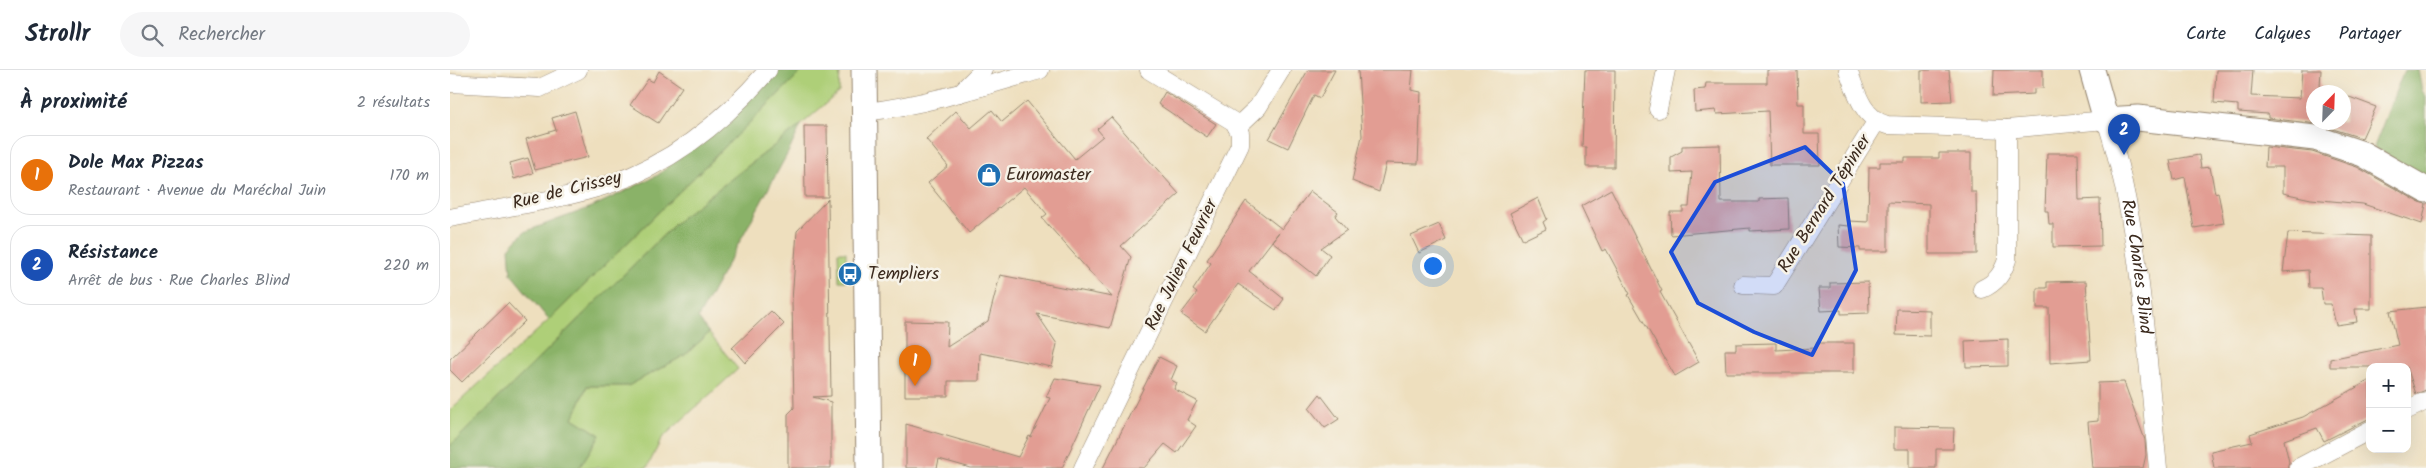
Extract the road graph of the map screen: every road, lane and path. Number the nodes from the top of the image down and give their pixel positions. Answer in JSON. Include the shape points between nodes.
{"nodes":[{"id":1,"x":578,"y":70,"type":"edge"},
{"id":2,"x":768,"y":70,"type":"edge"},
{"id":3,"x":983,"y":70,"type":"edge"},
{"id":4,"x":1040,"y":70,"type":"edge"},
{"id":5,"x":1149,"y":70,"type":"edge"},
{"id":6,"x":1281,"y":70,"type":"edge"},
{"id":7,"x":1666,"y":70,"type":"edge"},
{"id":8,"x":1848,"y":70,"type":"edge"},
{"id":9,"x":2092,"y":70,"type":"edge"},
{"id":10,"x":864,"y":78,"type":"edge"},
{"id":11,"x":450,"y":83,"type":"edge"},
{"id":12,"x":958,"y":95,"type":"junction"},
{"id":13,"x":1658,"y":109,"type":"dead end"},
{"id":14,"x":865,"y":112,"type":"junction"},
{"id":15,"x":2106,"y":120,"type":"junction"},
{"id":16,"x":1876,"y":122,"type":"junction"},
{"id":17,"x":1237,"y":127,"type":"junction"},
{"id":18,"x":2007,"y":129,"type":"junction"},
{"id":19,"x":2426,"y":190,"type":"edge"},
{"id":20,"x":450,"y":218,"type":"edge"},
{"id":21,"x":1743,"y":285,"type":"dead end"},
{"id":22,"x":1982,"y":289,"type":"dead end"},
{"id":23,"x":2426,"y":401,"type":"edge"},
{"id":24,"x":2411,"y":408,"type":"edge"},
{"id":25,"x":2366,"y":432,"type":"edge"},
{"id":26,"x":869,"y":468,"type":"edge"},
{"id":27,"x":1083,"y":468,"type":"edge"},
{"id":28,"x":2158,"y":468,"type":"edge"},
{"id":29,"x":2298,"y":468,"type":"edge"}],
"edges":[{"from":1,"to":11,"type":"street","via":[[540,88]]},
{"from":2,"to":20,"type":"street","name":"Rue de Crissey","via":[[712,127],[686,147],[635,174],[582,191]]},
{"from":3,"to":12,"type":"street"},
{"from":4,"to":12,"type":"street"},
{"from":5,"to":17,"type":"street","via":[[1234,122]]},
{"from":6,"to":17,"type":"street","via":[[1258,107]]},
{"from":7,"to":13,"type":"street"},
{"from":8,"to":16,"type":"street","name":"Rue Bernard Tépinier","via":[[1867,114]]},
{"from":9,"to":15,"type":"street","name":"Rue Charles Blind"},
{"from":10,"to":14,"type":"street"},
{"from":12,"to":14,"type":"street"},
{"from":14,"to":26,"type":"street"},
{"from":15,"to":18,"type":"street","name":"Rue Bernard Tépinier"},
{"from":15,"to":19,"type":"street","via":[[2138,118],[2314,138],[2363,154]]},
{"from":15,"to":28,"type":"street","name":"Rue Charles Blind","via":[[2123,179],[2134,243]]},
{"from":16,"to":18,"type":"street","name":"Rue Bernard Tépinier"},
{"from":16,"to":21,"type":"street","name":"Rue Bernard Tépinier","via":[[1774,286]]},
{"from":17,"to":27,"type":"street","name":"Rue Julien Feuvrier","via":[[1240,138],[1238,152]]},
{"from":18,"to":22,"type":"street","via":[[2007,260],[2002,274],[1992,285]]},
{"from":23,"to":24,"type":"street"},
{"from":25,"to":29,"type":"street"}]}
